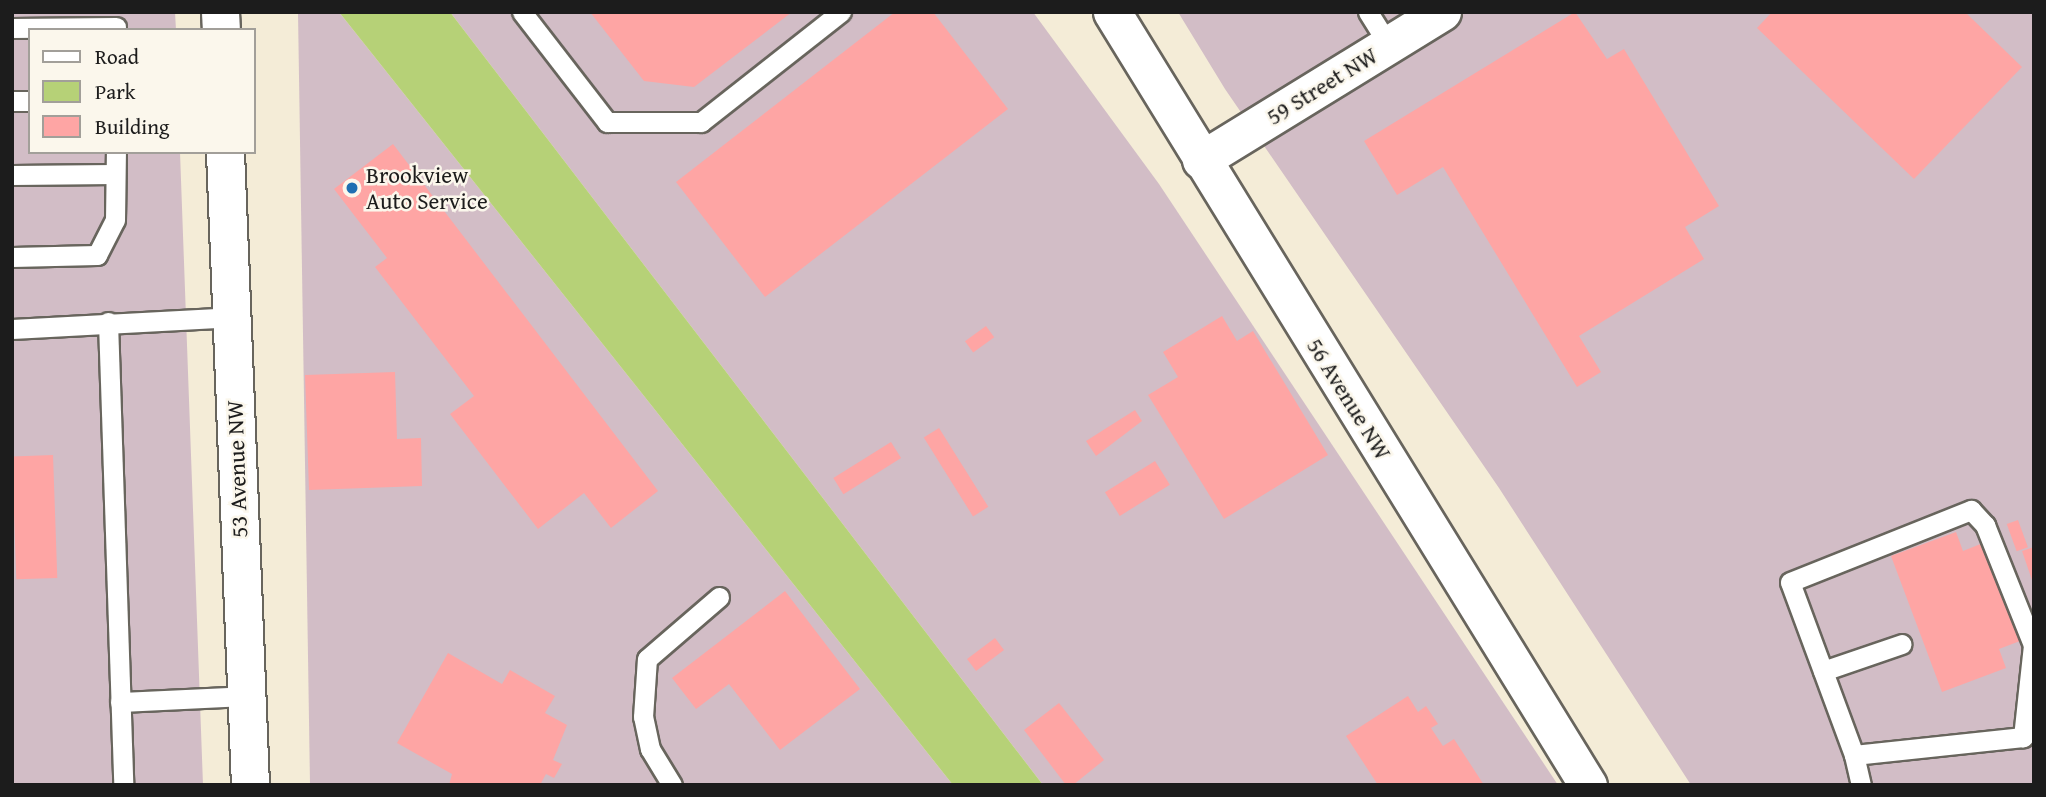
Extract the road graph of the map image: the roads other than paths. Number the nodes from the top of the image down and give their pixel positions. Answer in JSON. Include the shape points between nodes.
{"nodes":[{"id":1,"x":522,"y":12,"type":"edge"},
{"id":2,"x":841,"y":12,"type":"edge"},
{"id":3,"x":1112,"y":12,"type":"edge"},
{"id":4,"x":1368,"y":12,"type":"edge"},
{"id":5,"x":1442,"y":12,"type":"edge"},
{"id":6,"x":116,"y":23,"type":"edge"},
{"id":7,"x":12,"y":28,"type":"edge"},
{"id":8,"x":1389,"y":45,"type":"junction"},
{"id":9,"x":116,"y":154,"type":"edge"},
{"id":10,"x":225,"y":154,"type":"edge"},
{"id":11,"x":1201,"y":160,"type":"junction"},
{"id":12,"x":116,"y":174,"type":"junction"},
{"id":13,"x":12,"y":175,"type":"edge"},
{"id":14,"x":12,"y":257,"type":"edge"},
{"id":15,"x":231,"y":317,"type":"junction"},
{"id":16,"x":108,"y":322,"type":"junction"},
{"id":17,"x":12,"y":329,"type":"edge"},
{"id":18,"x":719,"y":597,"type":"dead end"},
{"id":19,"x":1902,"y":644,"type":"dead end"},
{"id":20,"x":1823,"y":671,"type":"junction"},
{"id":21,"x":246,"y":696,"type":"junction"},
{"id":22,"x":120,"y":702,"type":"junction"},
{"id":23,"x":1854,"y":755,"type":"junction"},
{"id":24,"x":123,"y":785,"type":"edge"},
{"id":25,"x":250,"y":785,"type":"edge"},
{"id":26,"x":672,"y":785,"type":"edge"},
{"id":27,"x":1588,"y":785,"type":"edge"},
{"id":28,"x":1861,"y":785,"type":"edge"}],
"edges":[{"from":1,"to":2,"type":"lane","via":[[607,122],[701,122]]},
{"from":3,"to":11,"type":"street","name":"56 Avenue NW"},
{"from":4,"to":8,"type":"lane"},
{"from":5,"to":8,"type":"street","name":"59 Street NW"},
{"from":6,"to":7,"type":"lane"},
{"from":8,"to":11,"type":"street","name":"59 Street NW"},
{"from":9,"to":12,"type":"lane"},
{"from":10,"to":15,"type":"street","name":"53 Avenue NW"},
{"from":11,"to":27,"type":"street","name":"56 Avenue NW"},
{"from":12,"to":13,"type":"lane"},
{"from":12,"to":14,"type":"lane","via":[[116,220],[97,255]]},
{"from":15,"to":16,"type":"lane"},
{"from":15,"to":21,"type":"street","name":"53 Avenue NW"},
{"from":16,"to":17,"type":"lane"},
{"from":16,"to":22,"type":"lane"},
{"from":18,"to":26,"type":"lane","via":[[647,659],[643,717],[650,749]]},
{"from":19,"to":20,"type":"lane"},
{"from":20,"to":23,"type":"lane"},
{"from":20,"to":23,"type":"lane","via":[[1790,582],[1971,510],[1985,525],[2034,645],[2023,737]]},
{"from":21,"to":22,"type":"lane"},
{"from":21,"to":25,"type":"street","name":"53 Avenue NW"},
{"from":22,"to":24,"type":"lane"},
{"from":23,"to":28,"type":"lane"}]}
